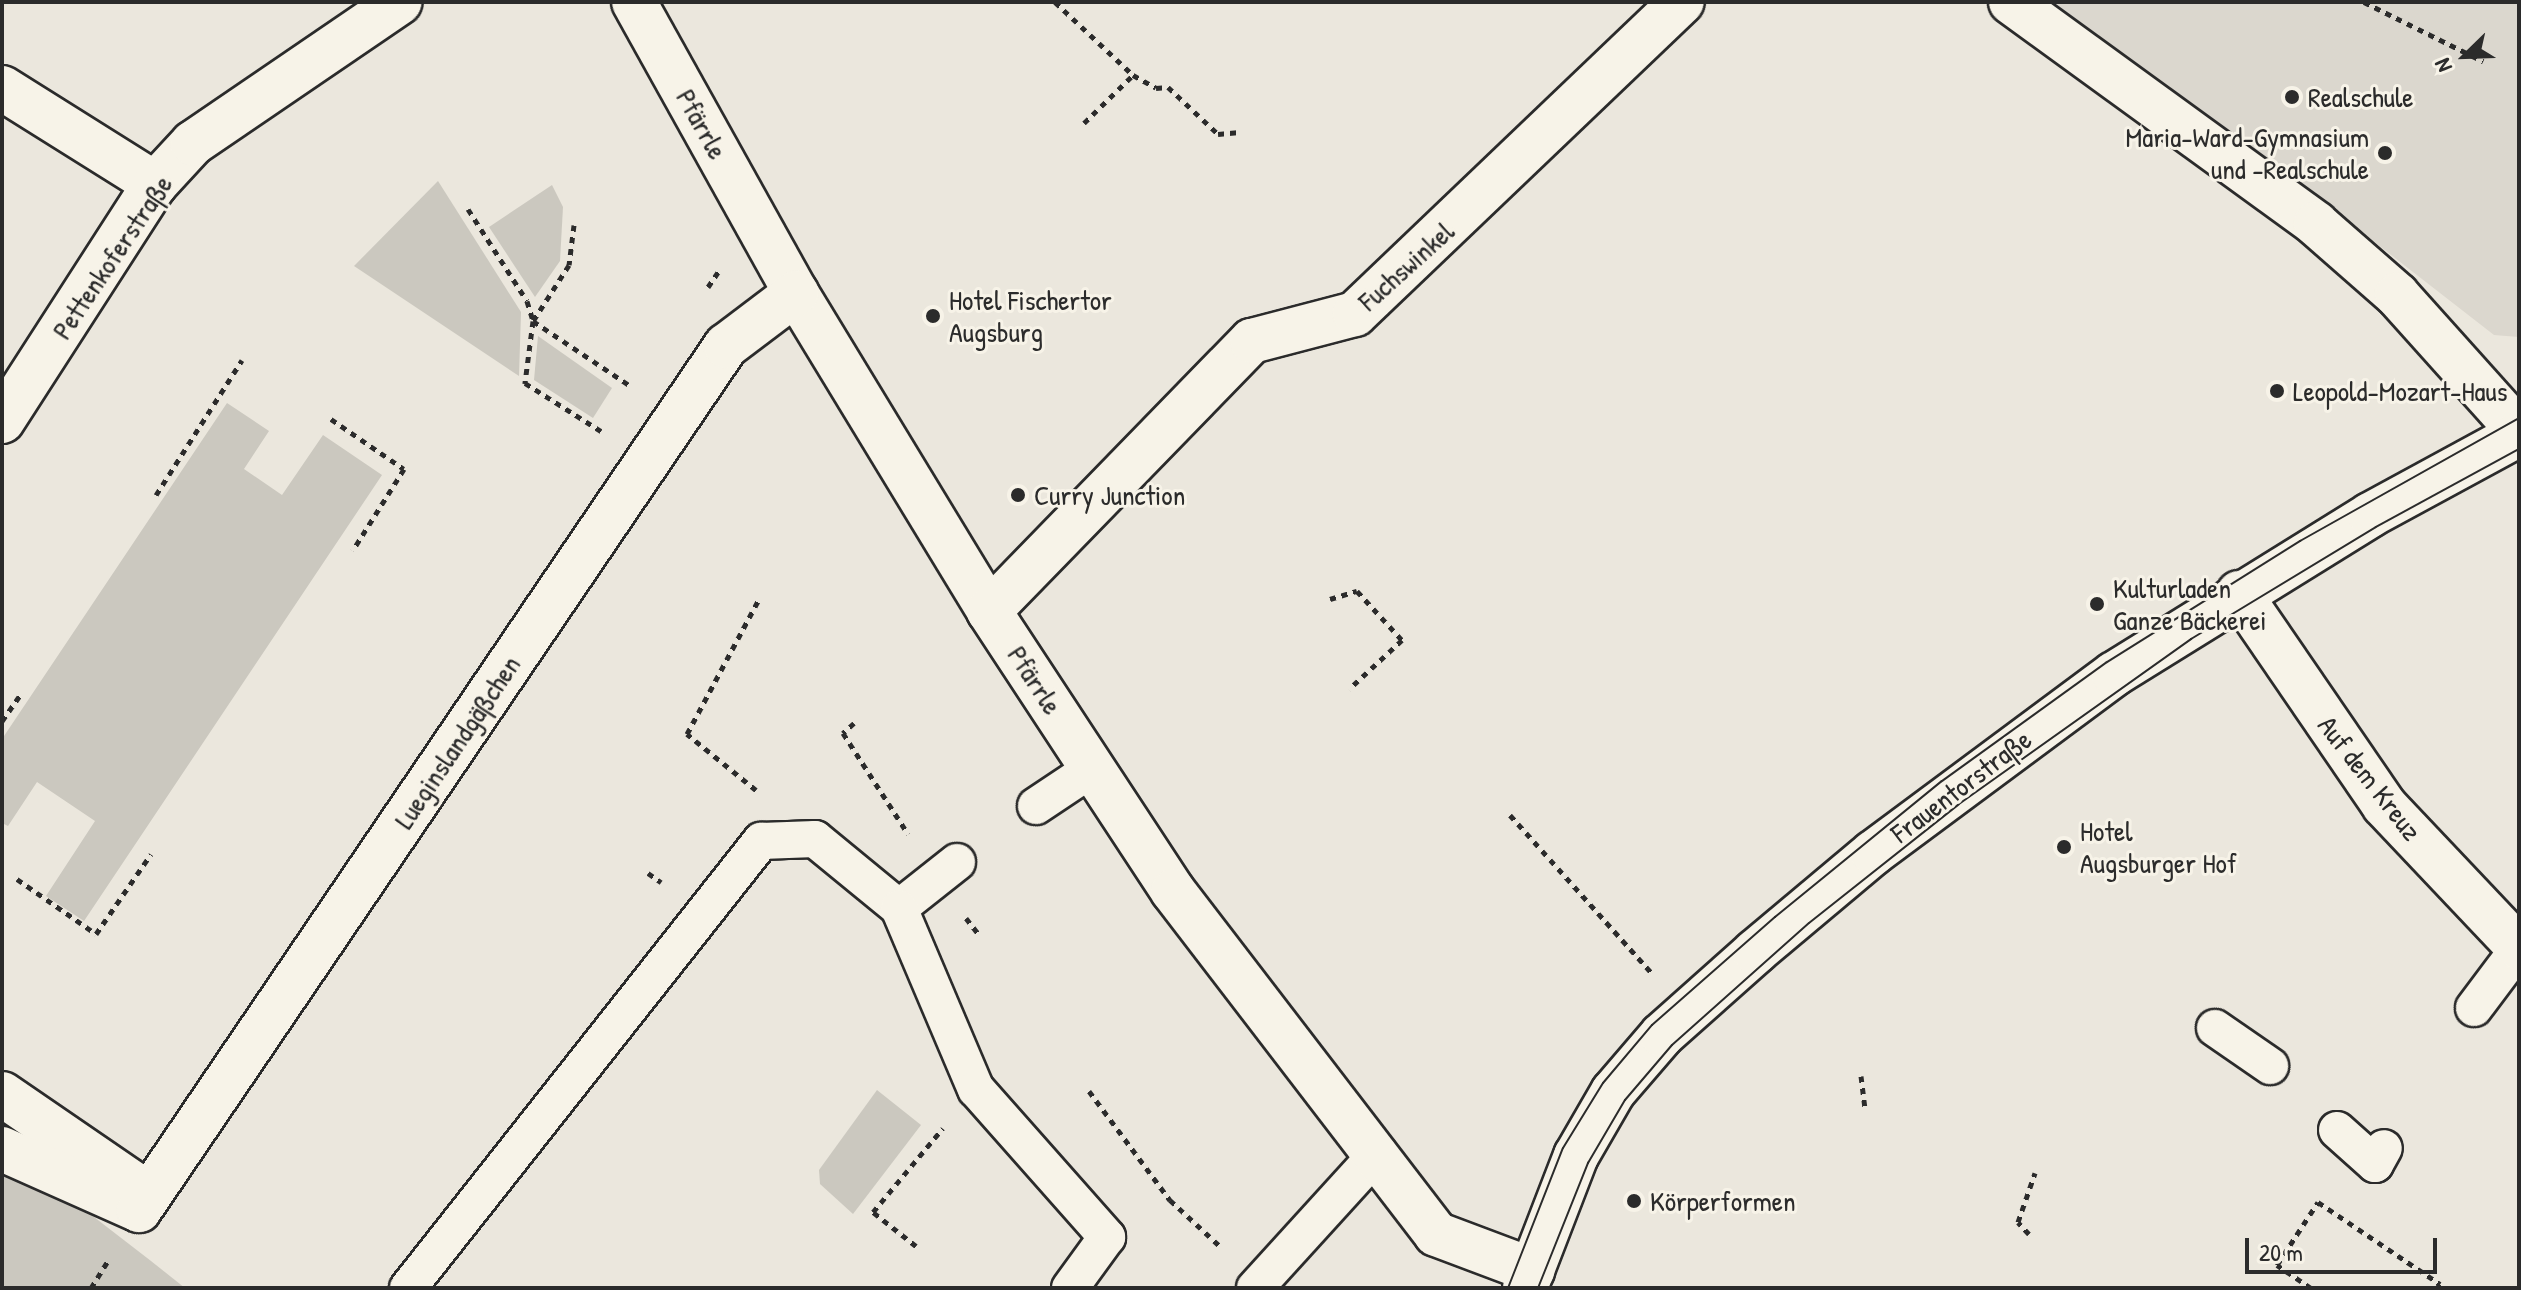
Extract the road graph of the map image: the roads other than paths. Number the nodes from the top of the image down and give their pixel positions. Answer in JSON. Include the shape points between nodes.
{"nodes":[{"id":1,"x":400,"y":2,"type":"edge"},
{"id":2,"x":2011,"y":2,"type":"edge"},
{"id":3,"x":647,"y":7,"type":"edge"},
{"id":4,"x":1674,"y":8,"type":"edge"},
{"id":5,"x":2,"y":88,"type":"edge"},
{"id":6,"x":155,"y":184,"type":"junction"},
{"id":7,"x":796,"y":293,"type":"junction"},
{"id":8,"x":2,"y":421,"type":"edge"},
{"id":9,"x":2519,"y":433,"type":"edge"},
{"id":10,"x":2239,"y":593,"type":"junction"},
{"id":11,"x":989,"y":611,"type":"junction"},
{"id":12,"x":1093,"y":768,"type":"junction"},
{"id":13,"x":1036,"y":806,"type":"dead end"},
{"id":14,"x":947,"y":870,"type":"road end"},
{"id":15,"x":899,"y":908,"type":"junction"},
{"id":16,"x":2519,"y":948,"type":"edge"},
{"id":17,"x":2474,"y":1008,"type":"dead end"},
{"id":18,"x":2215,"y":1028,"type":"dead end"},
{"id":19,"x":2270,"y":1066,"type":"dead end"},
{"id":20,"x":2,"y":1094,"type":"edge"},
{"id":21,"x":2337,"y":1130,"type":"dead end"},
{"id":22,"x":2384,"y":1148,"type":"dead end"},
{"id":23,"x":2,"y":1149,"type":"edge"},
{"id":24,"x":1378,"y":1153,"type":"junction"},
{"id":25,"x":145,"y":1202,"type":"junction"},
{"id":26,"x":1529,"y":1279,"type":"edge"},
{"id":27,"x":1258,"y":1286,"type":"edge"},
{"id":28,"x":408,"y":1288,"type":"edge"},
{"id":29,"x":1070,"y":1288,"type":"edge"}],
"edges":[{"from":1,"to":6,"type":"street","name":"Pettenkoferstraße","via":[[193,143]]},
{"from":2,"to":9,"type":"street","via":[[2316,224],[2397,295]]},
{"from":3,"to":7,"type":"street","name":"Pfärrle"},
{"from":4,"to":11,"type":"street","name":"Fuchswinkel","via":[[1355,314],[1252,341]]},
{"from":5,"to":6,"type":"street"},
{"from":6,"to":8,"type":"street","name":"Pettenkoferstraße"},
{"from":7,"to":11,"type":"street","name":"Pfärrle"},
{"from":7,"to":25,"type":"street","name":"Lueginslandgäßchen","via":[[726,346]]},
{"from":9,"to":10,"type":"street","name":"Frauentorstraße"},
{"from":10,"to":16,"type":"street","name":"Auf dem Kreuz","via":[[2384,805]]},
{"from":10,"to":26,"type":"street","name":"Frauentorstraße","via":[[2114,674],[1950,793],[1687,1011],[1640,1059],[1590,1128]]},
{"from":11,"to":12,"type":"street","name":"Pfärrle"},
{"from":12,"to":13,"type":"lane"},
{"from":12,"to":24,"type":"street","name":"Pfärrle","via":[[1173,891]]},
{"from":14,"to":15,"type":"lane"},
{"from":15,"to":28,"type":"lane","via":[[815,839],[761,841]]},
{"from":15,"to":29,"type":"lane","via":[[976,1089],[1107,1237]]},
{"from":16,"to":17,"type":"lane"},
{"from":18,"to":19,"type":"lane"},
{"from":20,"to":25,"type":"street"},
{"from":21,"to":22,"type":"lane","via":[[2375,1164]]},
{"from":23,"to":25,"type":"street"},
{"from":24,"to":26,"type":"street","name":"Pfärrle","via":[[1436,1234]]},
{"from":24,"to":27,"type":"lane"}]}
